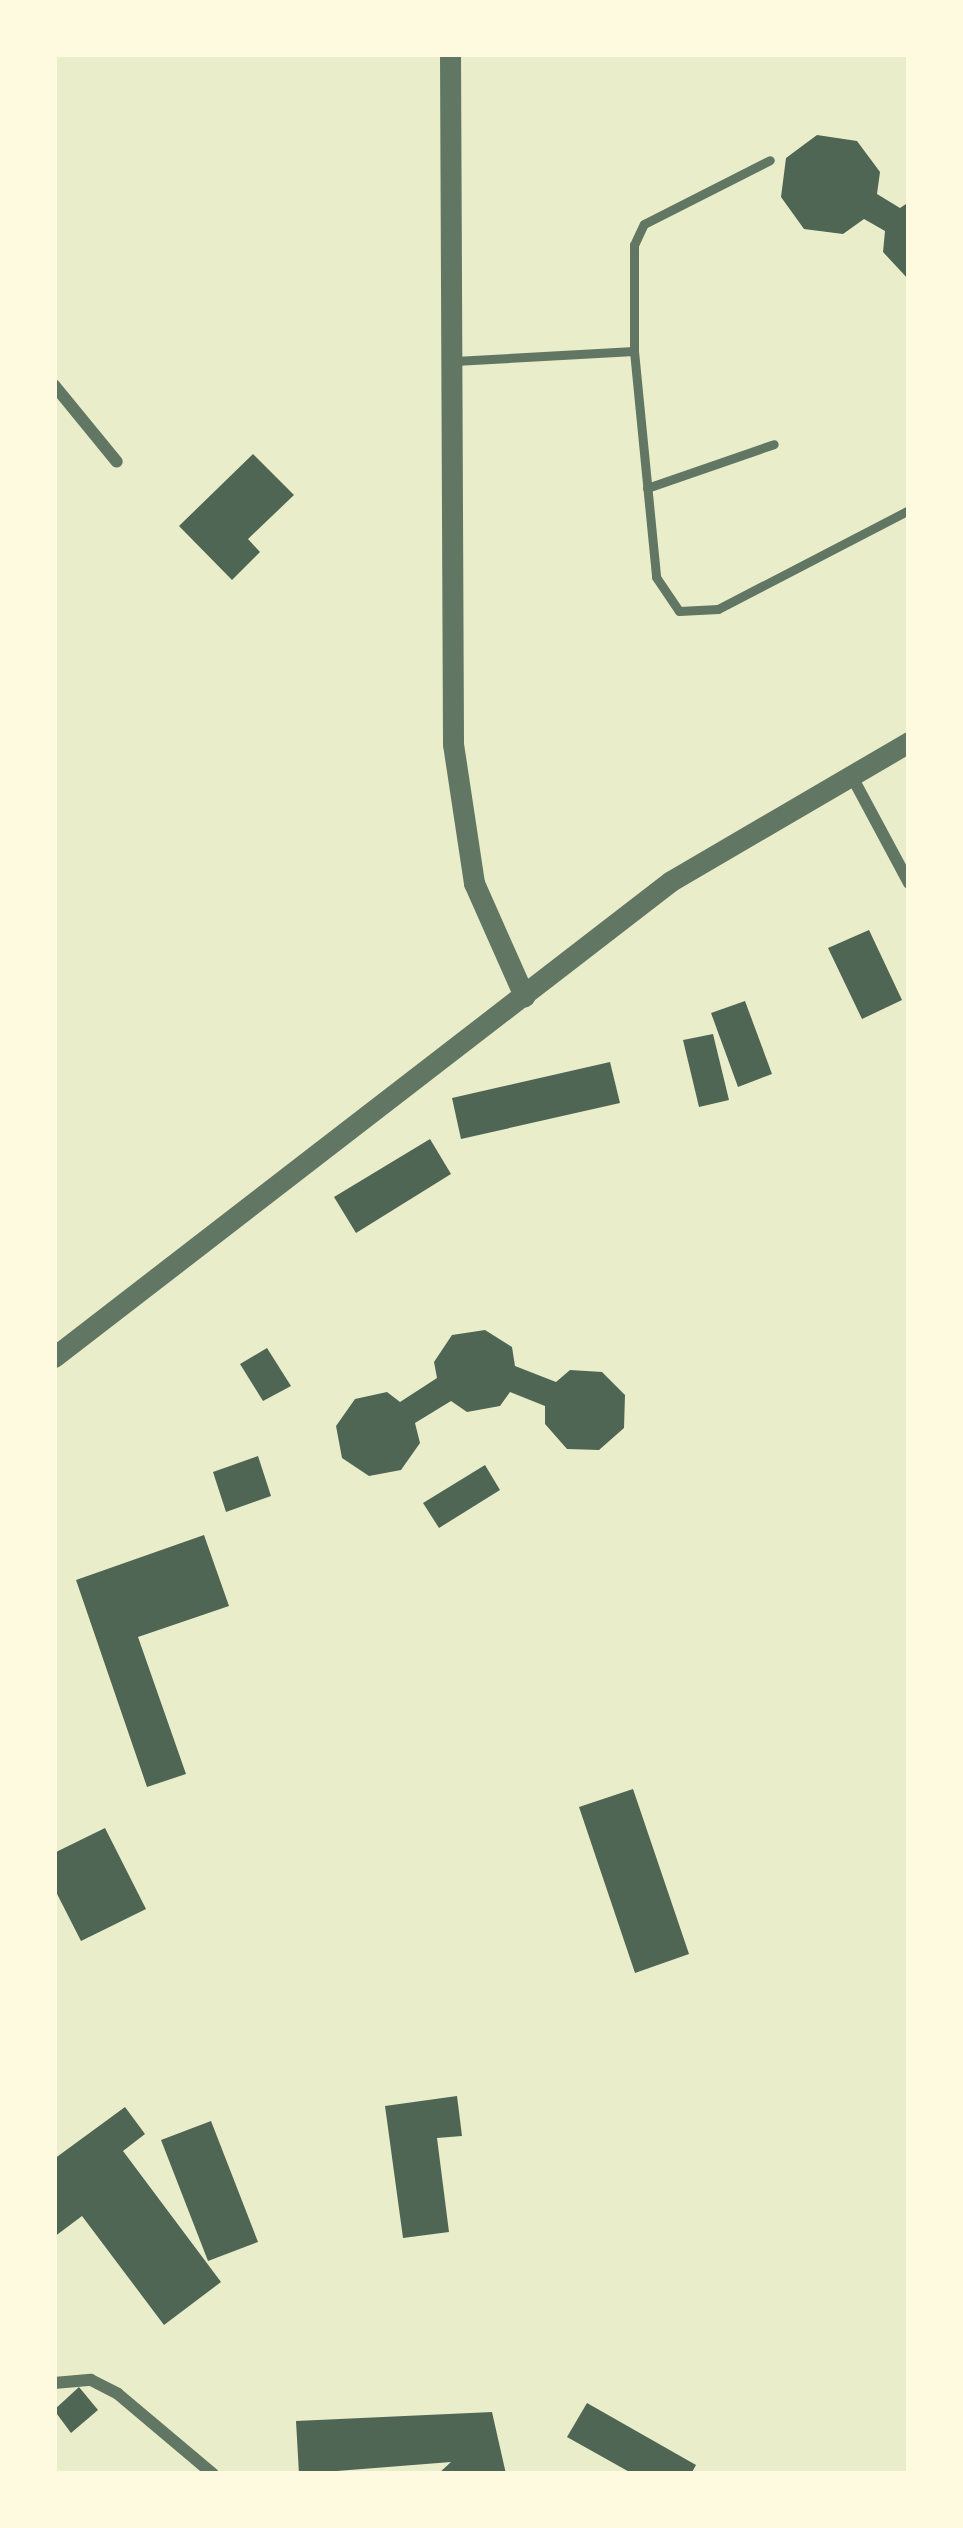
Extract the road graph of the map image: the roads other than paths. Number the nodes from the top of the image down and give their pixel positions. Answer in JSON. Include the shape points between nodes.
{"nodes":[{"id":1,"x":450,"y":54,"type":"edge"},
{"id":2,"x":770,"y":160,"type":"dead end"},
{"id":3,"x":634,"y":351,"type":"junction"},
{"id":4,"x":453,"y":361,"type":"junction"},
{"id":5,"x":54,"y":385,"type":"edge"},
{"id":6,"x":774,"y":444,"type":"dead end"},
{"id":7,"x":117,"y":462,"type":"dead end"},
{"id":8,"x":647,"y":488,"type":"junction"},
{"id":9,"x":909,"y":510,"type":"edge"},
{"id":10,"x":909,"y":742,"type":"edge"},
{"id":11,"x":850,"y":773,"type":"junction"},
{"id":12,"x":909,"y":883,"type":"edge"},
{"id":13,"x":524,"y":996,"type":"junction"},
{"id":14,"x":54,"y":1357,"type":"edge"},
{"id":15,"x":54,"y":2383,"type":"edge"},
{"id":16,"x":212,"y":2474,"type":"edge"}],
"edges":[{"from":1,"to":4,"type":"street"},
{"from":2,"to":3,"type":"lane","via":[[644,224],[634,245]]},
{"from":3,"to":4,"type":"lane"},
{"from":3,"to":8,"type":"lane"},
{"from":4,"to":13,"type":"street","via":[[453,744],[474,883]]},
{"from":5,"to":7,"type":"street"},
{"from":6,"to":8,"type":"lane"},
{"from":8,"to":9,"type":"lane","via":[[656,577],[680,610],[698,613]]},
{"from":10,"to":11,"type":"street"},
{"from":11,"to":12,"type":"street"},
{"from":11,"to":13,"type":"street","via":[[671,880]]},
{"from":13,"to":14,"type":"street"},
{"from":15,"to":16,"type":"street","via":[[91,2380],[118,2393]]}]}
